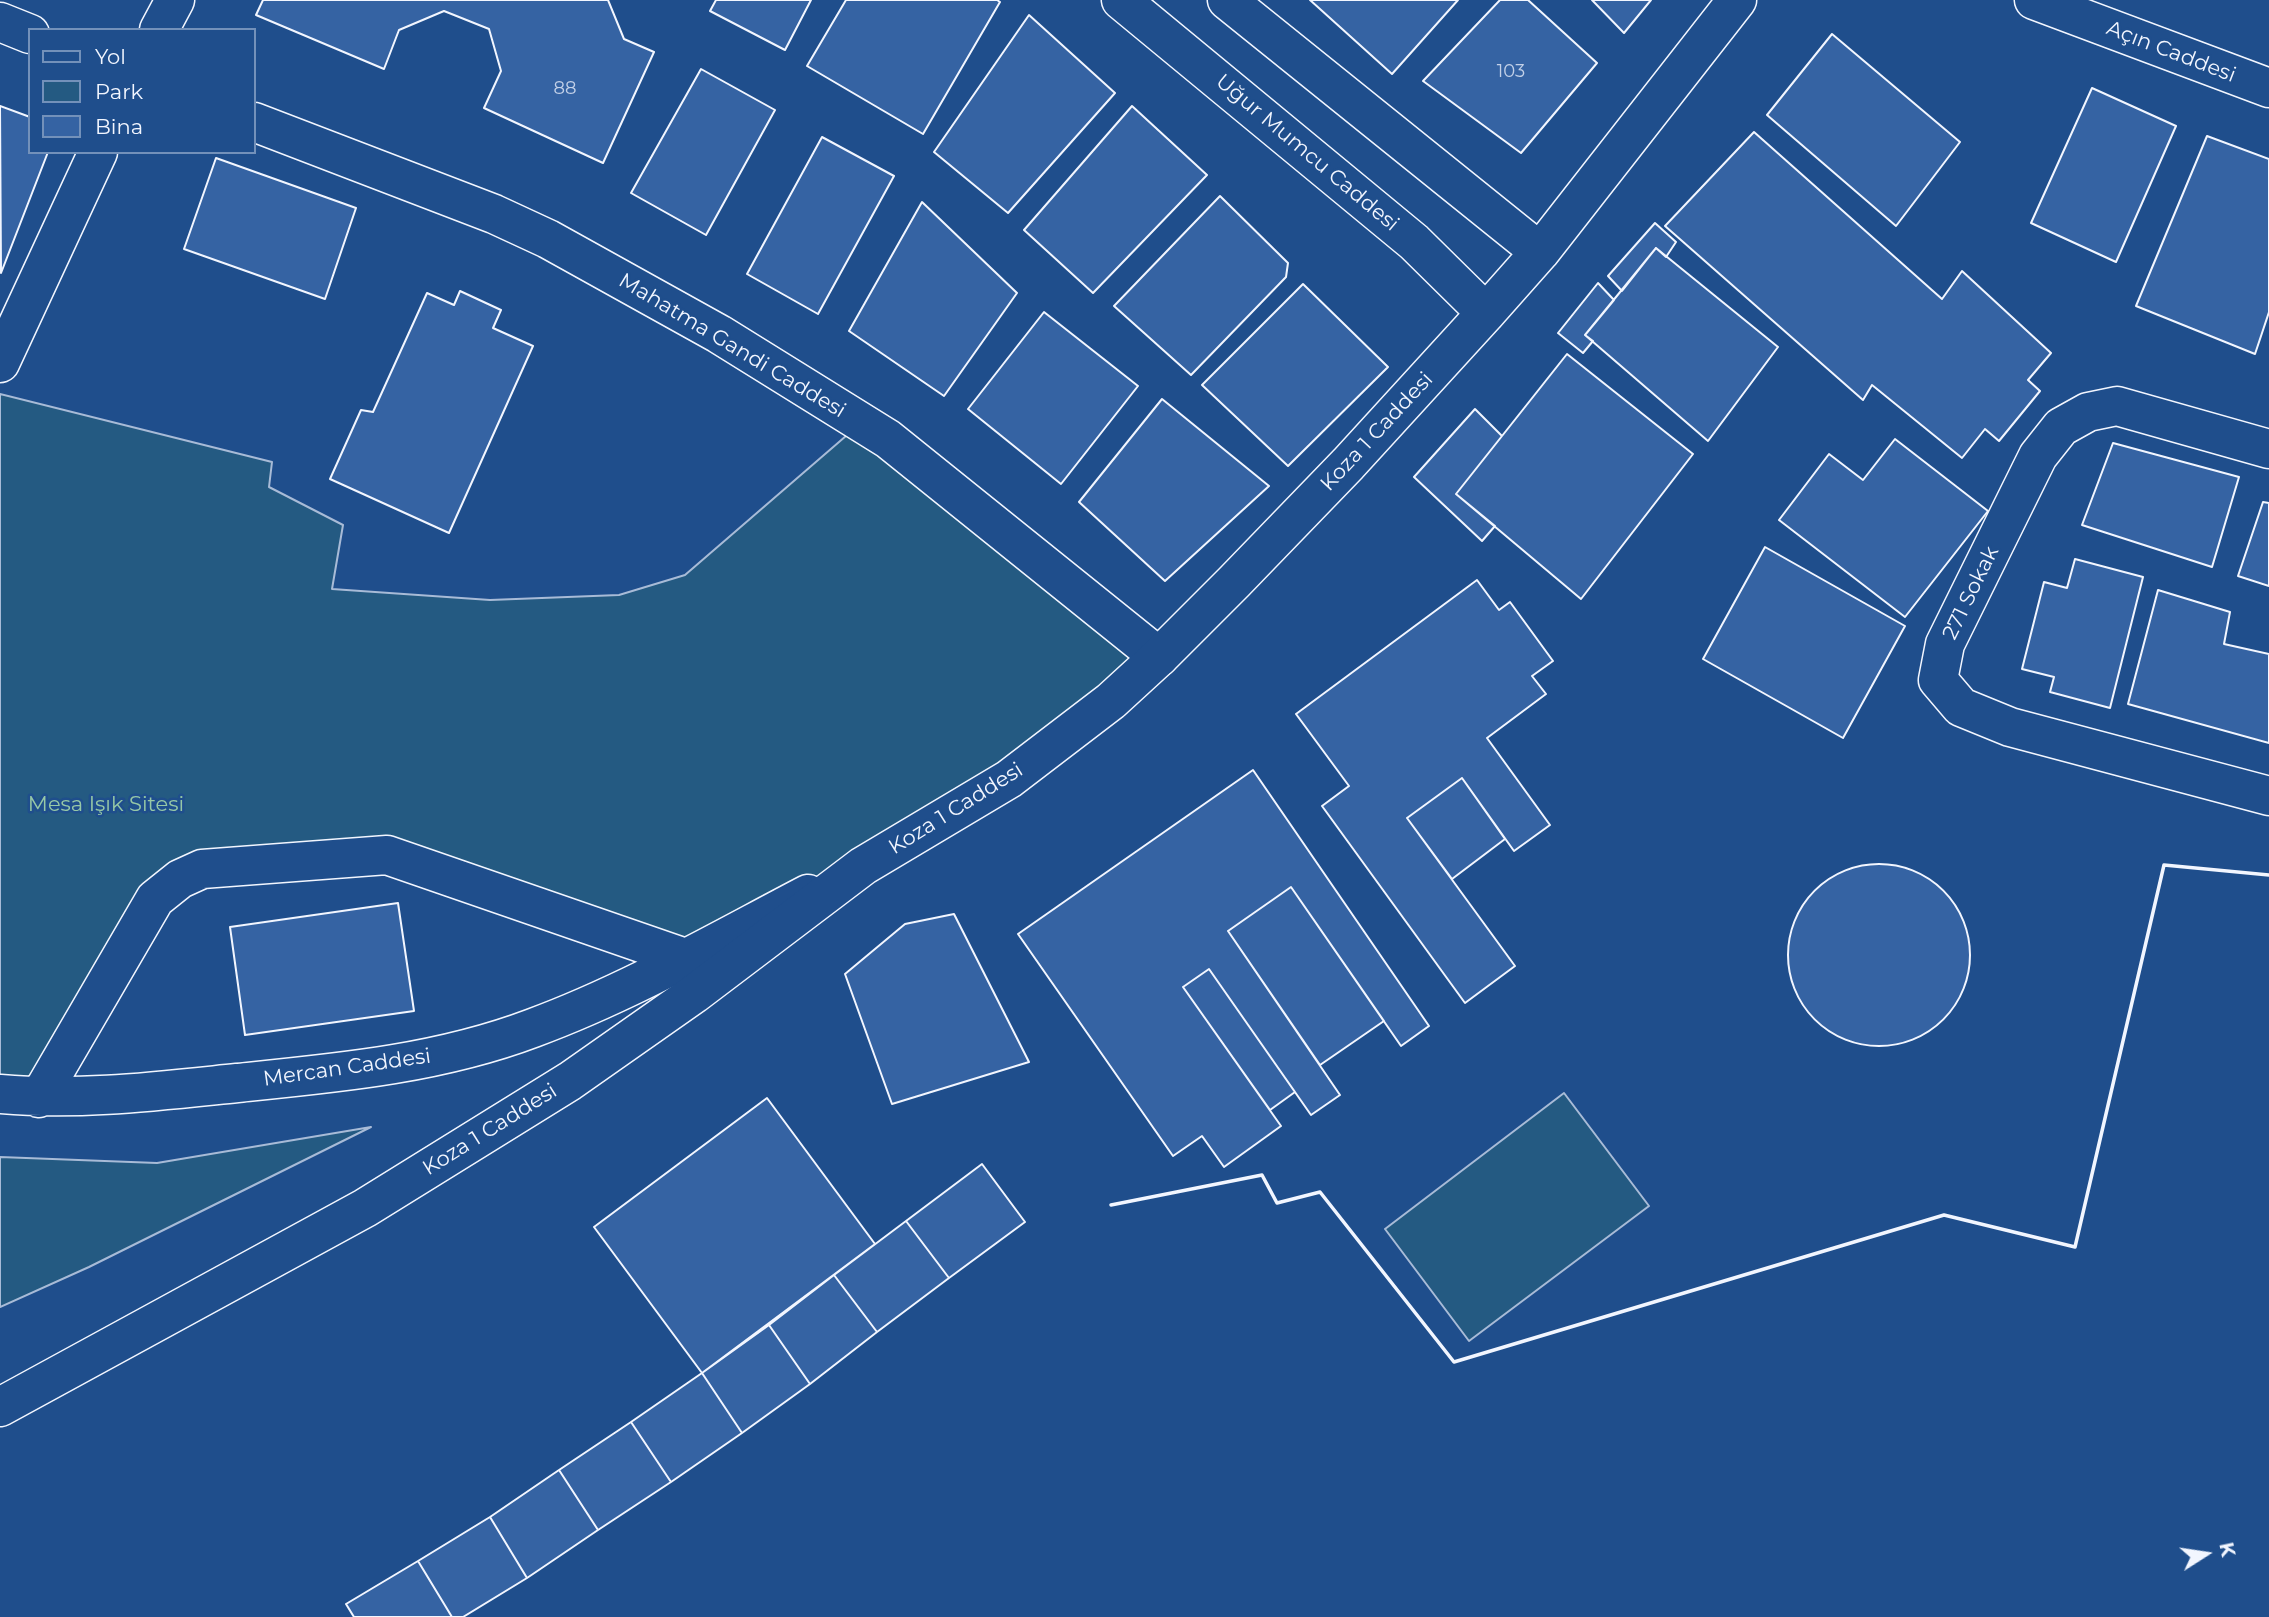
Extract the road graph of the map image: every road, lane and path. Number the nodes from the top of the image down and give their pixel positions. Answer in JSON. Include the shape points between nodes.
{"nodes":[{"id":1,"x":175,"y":0,"type":"edge"},
{"id":2,"x":1121,"y":0,"type":"edge"},
{"id":3,"x":1227,"y":0,"type":"edge"},
{"id":4,"x":1737,"y":0,"type":"edge"},
{"id":5,"x":2034,"y":0,"type":"edge"},
{"id":6,"x":0,"y":22,"type":"edge"},
{"id":7,"x":160,"y":28,"type":"edge"},
{"id":8,"x":28,"y":33,"type":"edge"},
{"id":9,"x":2269,"y":88,"type":"edge"},
{"id":10,"x":256,"y":123,"type":"edge"},
{"id":11,"x":97,"y":154,"type":"edge"},
{"id":12,"x":1539,"y":252,"type":"junction"},
{"id":13,"x":1486,"y":313,"type":"junction"},
{"id":14,"x":0,"y":362,"type":"edge"},
{"id":15,"x":2269,"y":449,"type":"edge"},
{"id":16,"x":1159,"y":657,"type":"junction"},
{"id":17,"x":2269,"y":796,"type":"edge"},
{"id":18,"x":863,"y":866,"type":"junction"},
{"id":19,"x":685,"y":958,"type":"junction"},
{"id":20,"x":0,"y":1094,"type":"edge"},
{"id":21,"x":39,"y":1098,"type":"junction"},
{"id":22,"x":0,"y":1407,"type":"edge"}],
"edges":[{"from":1,"to":7,"type":"street"},
{"from":2,"to":13,"type":"street","name":"Uğur Mumcu Caddesi","via":[[1414,242]]},
{"from":3,"to":12,"type":"street"},
{"from":4,"to":12,"type":"street","name":"Koza 1 Caddesi"},
{"from":5,"to":9,"type":"street","name":"Açın Caddesi"},
{"from":6,"to":8,"type":"street"},
{"from":10,"to":16,"type":"street","name":"Mahatma Gandi Caddesi","via":[[494,214],[719,334],[888,439]]},
{"from":11,"to":14,"type":"street"},
{"from":12,"to":13,"type":"street","name":"Koza 1 Caddesi"},
{"from":13,"to":16,"type":"street","name":"Koza 1 Caddesi","via":[[1348,464]]},
{"from":15,"to":17,"type":"street","name":"271 Sokak","via":[[2117,406],[2088,412],[2061,427],[2038,456],[1945,644],[1938,680],[1961,707],[2010,727]]},
{"from":16,"to":18,"type":"street","name":"Koza 1 Caddesi","via":[[1111,701],[1009,779]]},
{"from":18,"to":19,"type":"street","name":"Mercan Caddesi"},
{"from":18,"to":22,"type":"street","name":"Koza 1 Caddesi","via":[[570,1081],[365,1208]]},
{"from":19,"to":21,"type":"street","name":"Mercan Caddesi","via":[[598,1002],[470,1049],[380,1068],[170,1090]]},
{"from":19,"to":21,"type":"street","via":[[387,855],[202,869],[155,899]]},
{"from":20,"to":21,"type":"street","name":"Mercan Caddesi"}]}
